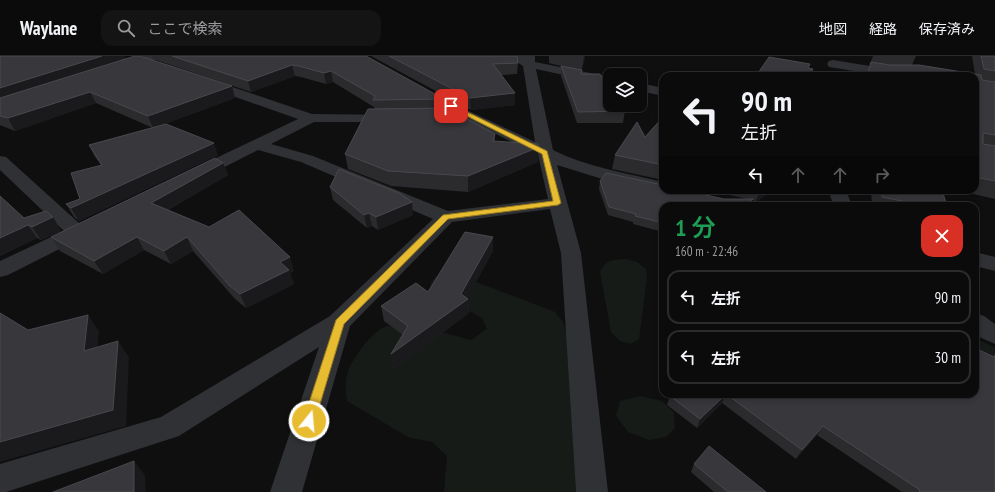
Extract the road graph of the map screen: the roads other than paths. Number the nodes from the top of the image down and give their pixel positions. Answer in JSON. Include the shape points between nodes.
{"nodes":[{"id":1,"x":129,"y":56,"type":"edge"},
{"id":2,"x":157,"y":56,"type":"edge"},
{"id":3,"x":524,"y":59,"type":"edge"},
{"id":4,"x":835,"y":60,"type":"edge"},
{"id":5,"x":142,"y":61,"type":"junction"},
{"id":6,"x":164,"y":68,"type":"edge"},
{"id":7,"x":112,"y":70,"type":"edge"},
{"id":8,"x":830,"y":72,"type":"edge"},
{"id":9,"x":889,"y":72,"type":"edge"},
{"id":10,"x":193,"y":78,"type":"edge"},
{"id":11,"x":603,"y":79,"type":"edge"},
{"id":12,"x":647,"y":89,"type":"edge"},
{"id":13,"x":659,"y":91,"type":"edge"},
{"id":14,"x":436,"y":98,"type":"edge"},
{"id":15,"x":464,"y":113,"type":"junction"},
{"id":16,"x":403,"y":117,"type":"edge"},
{"id":17,"x":418,"y":117,"type":"edge"},
{"id":18,"x":311,"y":118,"type":"junction"},
{"id":19,"x":257,"y":145,"type":"junction"},
{"id":20,"x":545,"y":152,"type":"junction"},
{"id":21,"x":0,"y":161,"type":"edge"},
{"id":22,"x":181,"y":182,"type":"edge"},
{"id":23,"x":659,"y":186,"type":"edge"},
{"id":24,"x":558,"y":203,"type":"junction"},
{"id":25,"x":446,"y":217,"type":"junction"},
{"id":26,"x":98,"y":222,"type":"edge"},
{"id":27,"x":77,"y":232,"type":"junction"},
{"id":28,"x":979,"y":260,"type":"edge"},
{"id":29,"x":995,"y":264,"type":"edge"},
{"id":30,"x":0,"y":270,"type":"edge"},
{"id":31,"x":340,"y":322,"type":"junction"},
{"id":32,"x":979,"y":325,"type":"edge"},
{"id":33,"x":995,"y":335,"type":"edge"},
{"id":34,"x":0,"y":479,"type":"edge"},
{"id":35,"x":286,"y":492,"type":"edge"},
{"id":36,"x":592,"y":492,"type":"edge"}],
"edges":[{"from":1,"to":5,"type":"street"},
{"from":2,"to":5,"type":"street"},
{"from":3,"to":11,"type":"street"},
{"from":3,"to":20,"type":"street"},
{"from":4,"to":8,"type":"street"},
{"from":4,"to":9,"type":"street"},
{"from":5,"to":6,"type":"street"},
{"from":5,"to":7,"type":"street"},
{"from":10,"to":18,"type":"street"},
{"from":12,"to":13,"type":"street"},
{"from":14,"to":15,"type":"street"},
{"from":15,"to":17,"type":"street"},
{"from":15,"to":20,"type":"street"},
{"from":16,"to":18,"type":"street"},
{"from":18,"to":19,"type":"street"},
{"from":19,"to":22,"type":"street"},
{"from":19,"to":25,"type":"street","via":[[306,159]]},
{"from":20,"to":23,"type":"street","via":[[578,166]]},
{"from":20,"to":24,"type":"street"},
{"from":21,"to":27,"type":"street"},
{"from":24,"to":25,"type":"street"},
{"from":24,"to":36,"type":"street","via":[[571,253]]},
{"from":25,"to":31,"type":"street"},
{"from":26,"to":27,"type":"street"},
{"from":27,"to":30,"type":"street"},
{"from":28,"to":29,"type":"street"},
{"from":31,"to":34,"type":"street","via":[[170,427]]},
{"from":31,"to":35,"type":"street"},
{"from":32,"to":33,"type":"street"}]}
